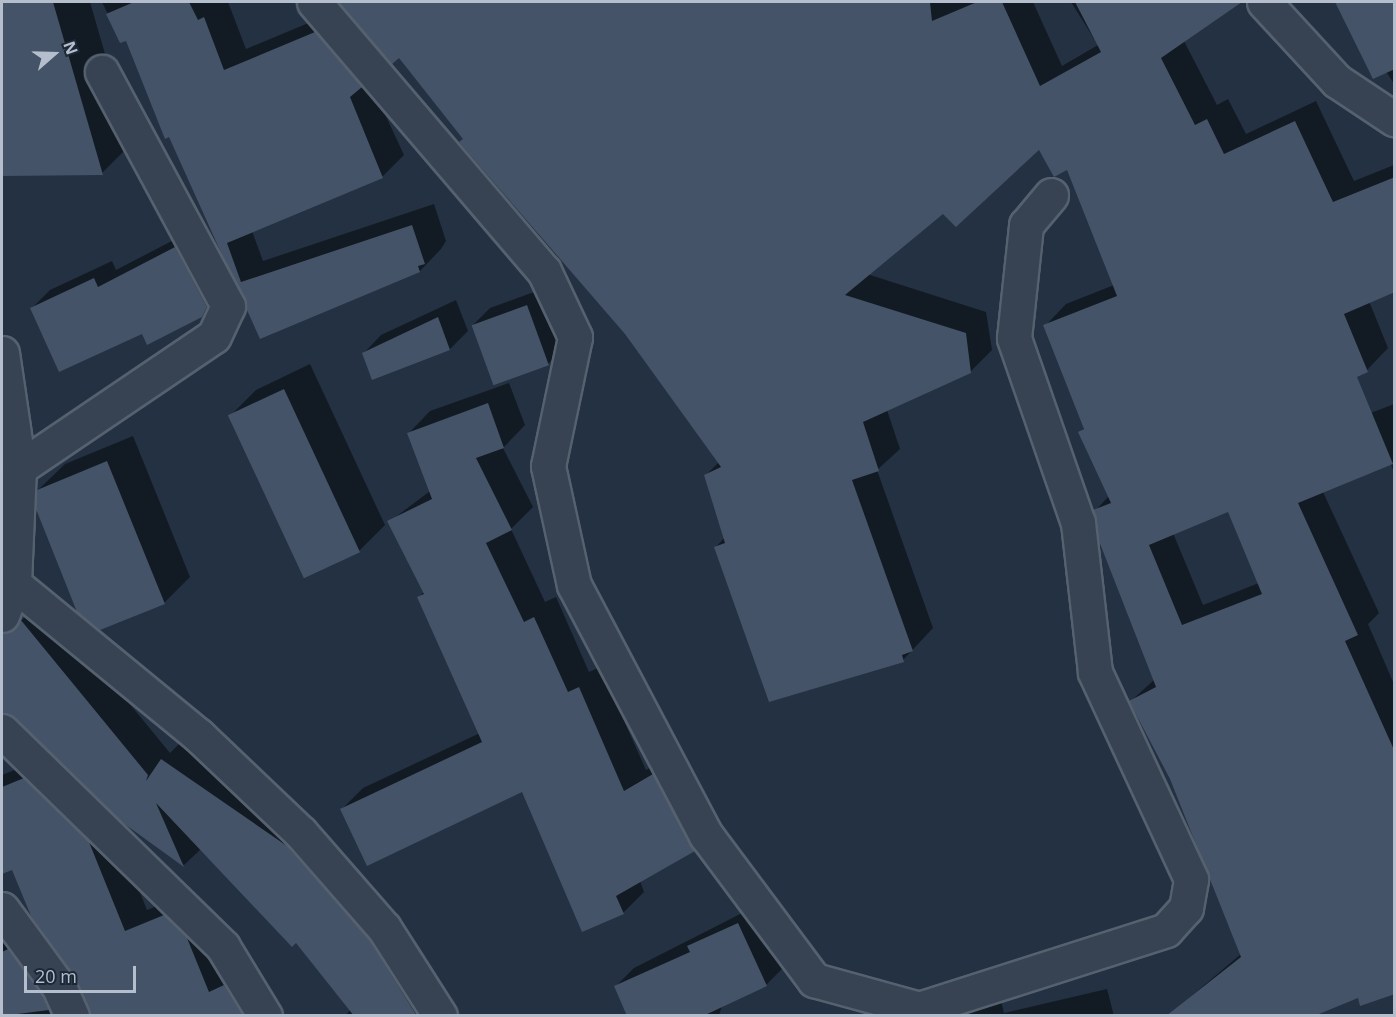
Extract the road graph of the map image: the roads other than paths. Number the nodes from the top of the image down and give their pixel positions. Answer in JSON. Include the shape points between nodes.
{"nodes":[{"id":1,"x":314,"y":2,"type":"edge"},
{"id":2,"x":1264,"y":2,"type":"edge"},
{"id":3,"x":102,"y":72,"type":"dead end"},
{"id":4,"x":1395,"y":119,"type":"edge"},
{"id":5,"x":1052,"y":195,"type":"dead end"},
{"id":6,"x":2,"y":359,"type":"edge"},
{"id":7,"x":19,"y":468,"type":"junction"},
{"id":8,"x":14,"y":584,"type":"junction"},
{"id":9,"x":2,"y":615,"type":"edge"},
{"id":10,"x":4,"y":739,"type":"edge"},
{"id":11,"x":2,"y":909,"type":"edge"},
{"id":12,"x":72,"y":1016,"type":"edge"},
{"id":13,"x":265,"y":1016,"type":"edge"},
{"id":14,"x":440,"y":1016,"type":"edge"}],
"edges":[{"from":1,"to":5,"type":"street","via":[[544,271],[575,337],[548,466],[574,585],[706,835],[814,980],[919,1009],[1166,930],[1186,908],[1191,879],[1095,672],[1078,523],[1014,338],[1026,225]]},
{"from":2,"to":4,"type":"street","via":[[1337,81]]},
{"from":3,"to":7,"type":"street","via":[[228,306],[214,336]]},
{"from":6,"to":7,"type":"street"},
{"from":7,"to":8,"type":"street"},
{"from":8,"to":9,"type":"street"},
{"from":8,"to":14,"type":"street","via":[[198,735],[301,833],[384,928]]},
{"from":10,"to":13,"type":"street","via":[[105,828],[223,947]]},
{"from":11,"to":12,"type":"street","via":[[59,987]]}]}
